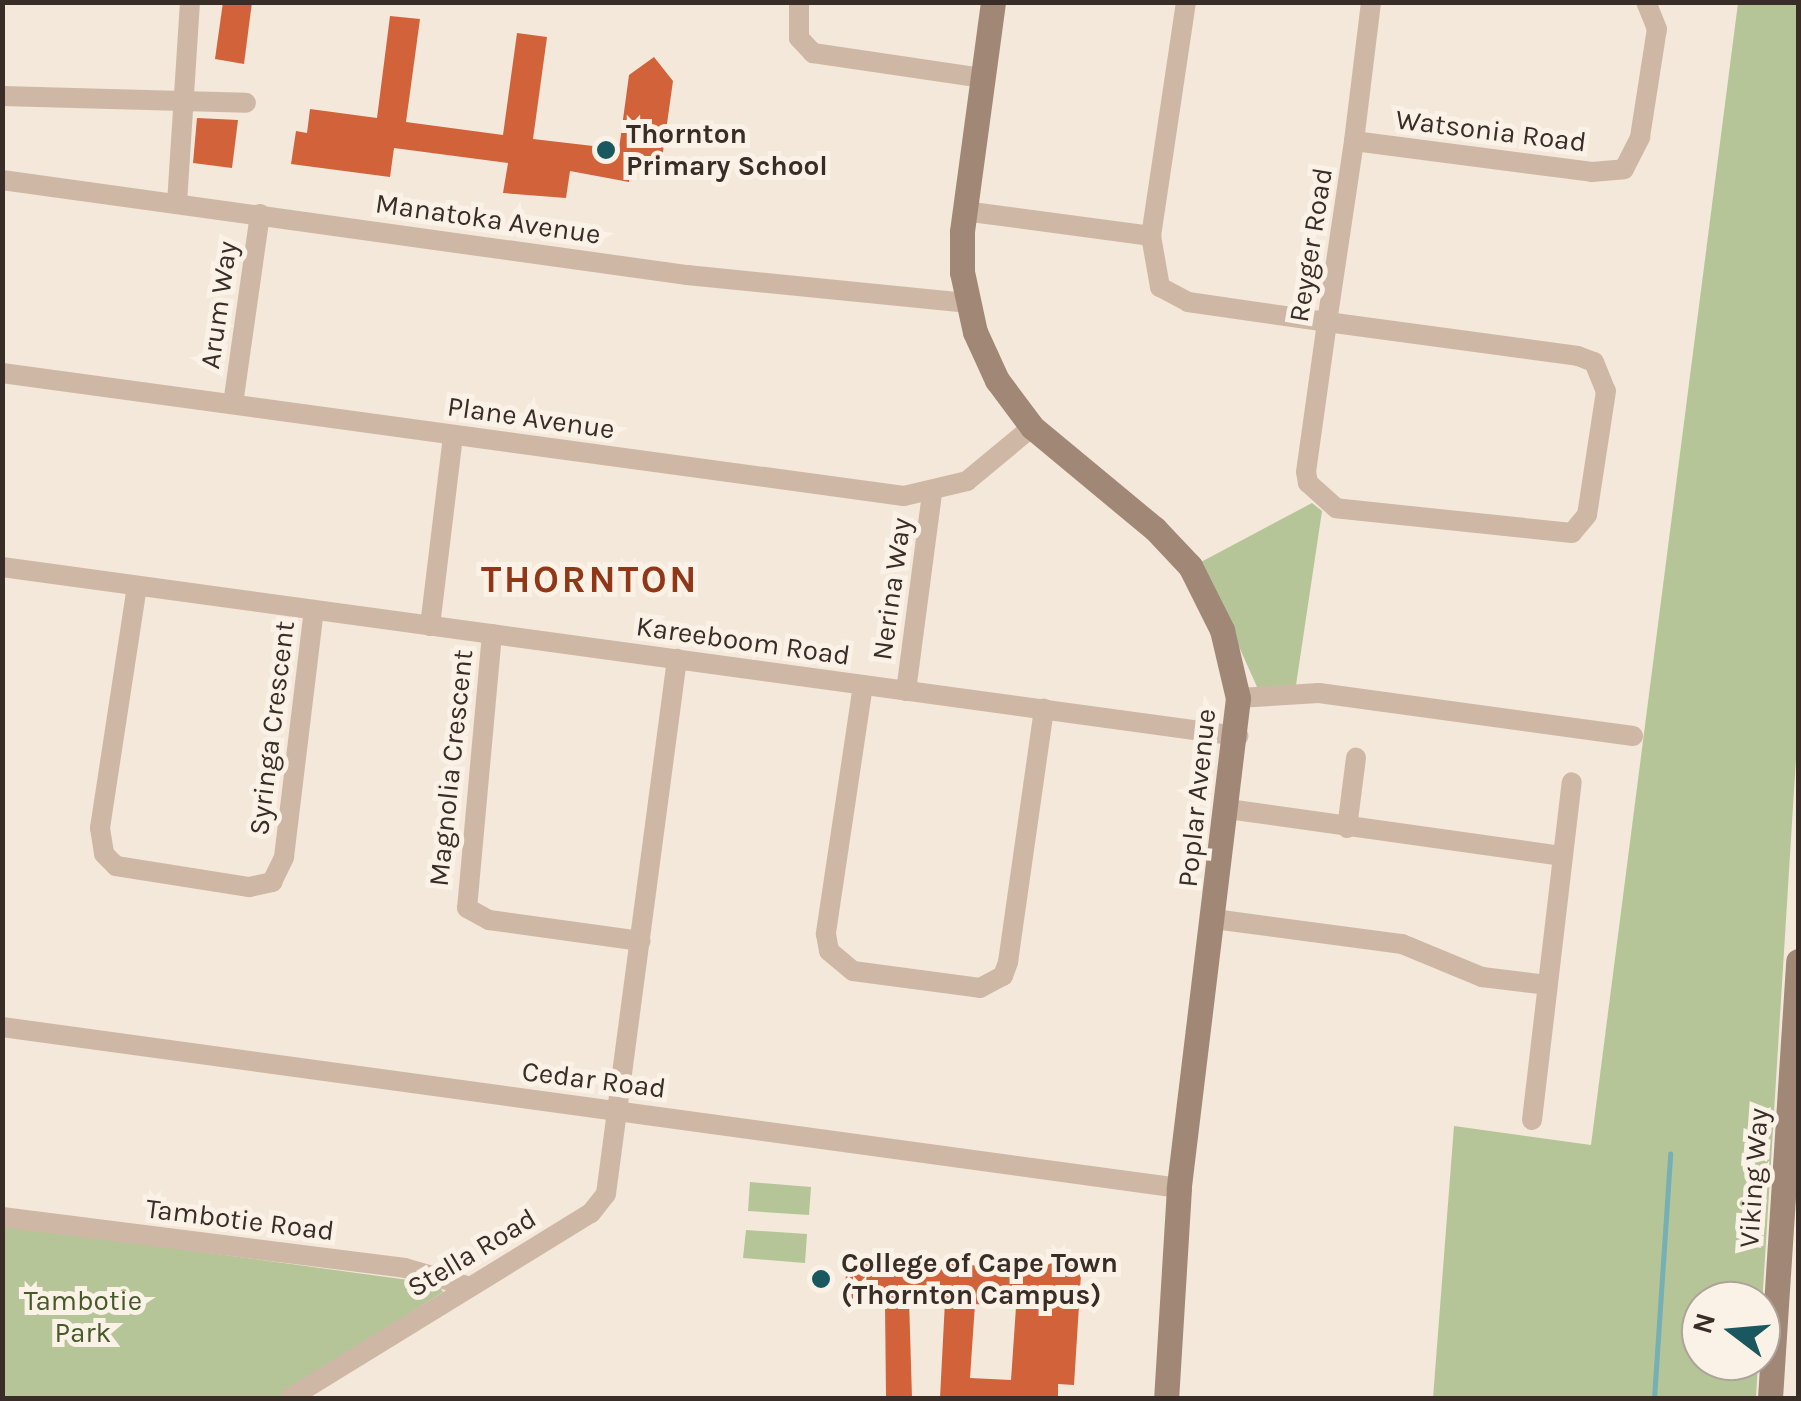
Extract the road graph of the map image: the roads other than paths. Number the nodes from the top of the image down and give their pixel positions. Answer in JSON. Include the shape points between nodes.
{"nodes":[{"id":1,"x":190,"y":2,"type":"edge"},
{"id":2,"x":799,"y":2,"type":"edge"},
{"id":3,"x":993,"y":2,"type":"edge"},
{"id":4,"x":1186,"y":2,"type":"edge"},
{"id":5,"x":1371,"y":2,"type":"edge"},
{"id":6,"x":1646,"y":2,"type":"edge"},
{"id":7,"x":983,"y":78,"type":"junction"},
{"id":8,"x":2,"y":96,"type":"edge"},
{"id":9,"x":184,"y":103,"type":"junction"},
{"id":10,"x":246,"y":103,"type":"dead end"},
{"id":11,"x":1354,"y":141,"type":"junction"},
{"id":12,"x":2,"y":180,"type":"edge"},
{"id":13,"x":177,"y":203,"type":"junction"},
{"id":14,"x":964,"y":212,"type":"junction"},
{"id":15,"x":260,"y":214,"type":"junction"},
{"id":16,"x":1152,"y":236,"type":"junction"},
{"id":17,"x":967,"y":303,"type":"junction"},
{"id":18,"x":1326,"y":322,"type":"junction"},
{"id":19,"x":2,"y":373,"type":"edge"},
{"id":20,"x":233,"y":404,"type":"junction"},
{"id":21,"x":1032,"y":428,"type":"junction"},
{"id":22,"x":453,"y":436,"type":"junction"},
{"id":23,"x":932,"y":494,"type":"junction"},
{"id":24,"x":2,"y":567,"type":"edge"},
{"id":25,"x":136,"y":586,"type":"junction"},
{"id":26,"x":314,"y":610,"type":"junction"},
{"id":27,"x":430,"y":626,"type":"junction"},
{"id":28,"x":492,"y":634,"type":"junction"},
{"id":29,"x":677,"y":660,"type":"junction"},
{"id":30,"x":862,"y":685,"type":"junction"},
{"id":31,"x":906,"y":691,"type":"junction"},
{"id":32,"x":1238,"y":698,"type":"junction"},
{"id":33,"x":1044,"y":710,"type":"junction"},
{"id":34,"x":1238,"y":736,"type":"junction"},
{"id":35,"x":1633,"y":736,"type":"dead end"},
{"id":36,"x":1356,"y":758,"type":"dead end"},
{"id":37,"x":1572,"y":782,"type":"dead end"},
{"id":38,"x":1228,"y":809,"type":"junction"},
{"id":39,"x":1346,"y":828,"type":"junction"},
{"id":40,"x":1563,"y":856,"type":"junction"},
{"id":41,"x":1214,"y":919,"type":"junction"},
{"id":42,"x":640,"y":941,"type":"junction"},
{"id":43,"x":1798,"y":961,"type":"edge"},
{"id":44,"x":1548,"y":985,"type":"junction"},
{"id":45,"x":2,"y":1027,"type":"edge"},
{"id":46,"x":618,"y":1110,"type":"junction"},
{"id":47,"x":1532,"y":1120,"type":"dead end"},
{"id":48,"x":1178,"y":1188,"type":"junction"},
{"id":49,"x":2,"y":1216,"type":"edge"},
{"id":50,"x":467,"y":1286,"type":"junction"},
{"id":51,"x":290,"y":1398,"type":"edge"},
{"id":52,"x":1166,"y":1398,"type":"edge"},
{"id":53,"x":1770,"y":1398,"type":"edge"}],
"edges":[{"from":1,"to":9,"type":"street"},
{"from":2,"to":7,"type":"street","via":[[799,38],[814,53]]},
{"from":3,"to":7,"type":"street","name":"Poplar Avenue"},
{"from":4,"to":16,"type":"street"},
{"from":5,"to":11,"type":"street","name":"Reyger Road"},
{"from":6,"to":11,"type":"street","name":"Watsonia Road","via":[[1657,29],[1640,137],[1624,169],[1592,172]]},
{"from":7,"to":14,"type":"street","name":"Poplar Avenue"},
{"from":8,"to":9,"type":"street"},
{"from":9,"to":10,"type":"street"},
{"from":9,"to":13,"type":"street"},
{"from":11,"to":18,"type":"street","name":"Reyger Road"},
{"from":12,"to":13,"type":"street","name":"Manatoka Avenue"},
{"from":13,"to":15,"type":"street","name":"Manatoka Avenue"},
{"from":14,"to":16,"type":"street"},
{"from":14,"to":17,"type":"street","name":"Poplar Avenue"},
{"from":15,"to":17,"type":"street","name":"Manatoka Avenue","via":[[706,277],[933,305]]},
{"from":15,"to":20,"type":"street","name":"Arum Way"},
{"from":16,"to":18,"type":"street","via":[[1152,270],[1174,297]]},
{"from":17,"to":21,"type":"street","name":"Poplar Avenue","via":[[984,357]]},
{"from":18,"to":18,"type":"street","name":"Reyger Road","via":[[1306,472],[1314,494],[1336,508],[1572,533],[1587,515],[1606,390],[1599,368],[1578,356]]},
{"from":19,"to":20,"type":"street","name":"Plane Avenue"},
{"from":20,"to":22,"type":"street","name":"Plane Avenue"},
{"from":21,"to":23,"type":"street","name":"Plane Avenue","via":[[967,480]]},
{"from":21,"to":32,"type":"street","name":"Poplar Avenue","via":[[1155,528],[1190,566],[1222,630]]},
{"from":22,"to":23,"type":"street","name":"Plane Avenue","via":[[863,491]]},
{"from":22,"to":27,"type":"street"},
{"from":23,"to":31,"type":"street","name":"Nerina Way"},
{"from":24,"to":25,"type":"street","name":"Kareeboom Road"},
{"from":25,"to":26,"type":"street","name":"Kareeboom Road"},
{"from":25,"to":26,"type":"street","name":"Syringa Crescent","via":[[100,828],[104,854],[116,866],[249,887],[272,882],[284,857]]},
{"from":26,"to":27,"type":"street","name":"Kareeboom Road"},
{"from":27,"to":28,"type":"street","name":"Kareeboom Road"},
{"from":28,"to":29,"type":"street","name":"Kareeboom Road"},
{"from":28,"to":42,"type":"street","name":"Magnolia Crescent","via":[[467,908],[489,920]]},
{"from":29,"to":30,"type":"street","name":"Kareeboom Road"},
{"from":29,"to":42,"type":"street"},
{"from":30,"to":31,"type":"street","name":"Kareeboom Road"},
{"from":30,"to":33,"type":"street","via":[[826,934],[829,952],[853,971],[980,988],[1003,976]]},
{"from":31,"to":33,"type":"street","name":"Kareeboom Road"},
{"from":32,"to":34,"type":"street","name":"Poplar Avenue"},
{"from":32,"to":35,"type":"street","via":[[1319,692]]},
{"from":33,"to":34,"type":"street","name":"Kareeboom Road"},
{"from":34,"to":38,"type":"street","name":"Poplar Avenue"},
{"from":36,"to":39,"type":"street"},
{"from":37,"to":40,"type":"street"},
{"from":38,"to":39,"type":"street"},
{"from":38,"to":41,"type":"street","name":"Poplar Avenue"},
{"from":39,"to":40,"type":"street"},
{"from":40,"to":44,"type":"street"},
{"from":41,"to":44,"type":"street","via":[[1414,946],[1470,973]]},
{"from":41,"to":48,"type":"street","name":"Poplar Avenue"},
{"from":42,"to":46,"type":"street"},
{"from":43,"to":53,"type":"street","name":"Viking Way"},
{"from":44,"to":47,"type":"street"},
{"from":45,"to":46,"type":"street","name":"Cedar Road"},
{"from":46,"to":48,"type":"street","name":"Cedar Road"},
{"from":46,"to":50,"type":"street","name":"Stella Road","via":[[608,1184],[597,1208]]},
{"from":48,"to":52,"type":"street","name":"Poplar Avenue"},
{"from":49,"to":50,"type":"street","name":"Tambotie Road","via":[[405,1268]]},
{"from":50,"to":51,"type":"street","name":"Stella Road"}]}
